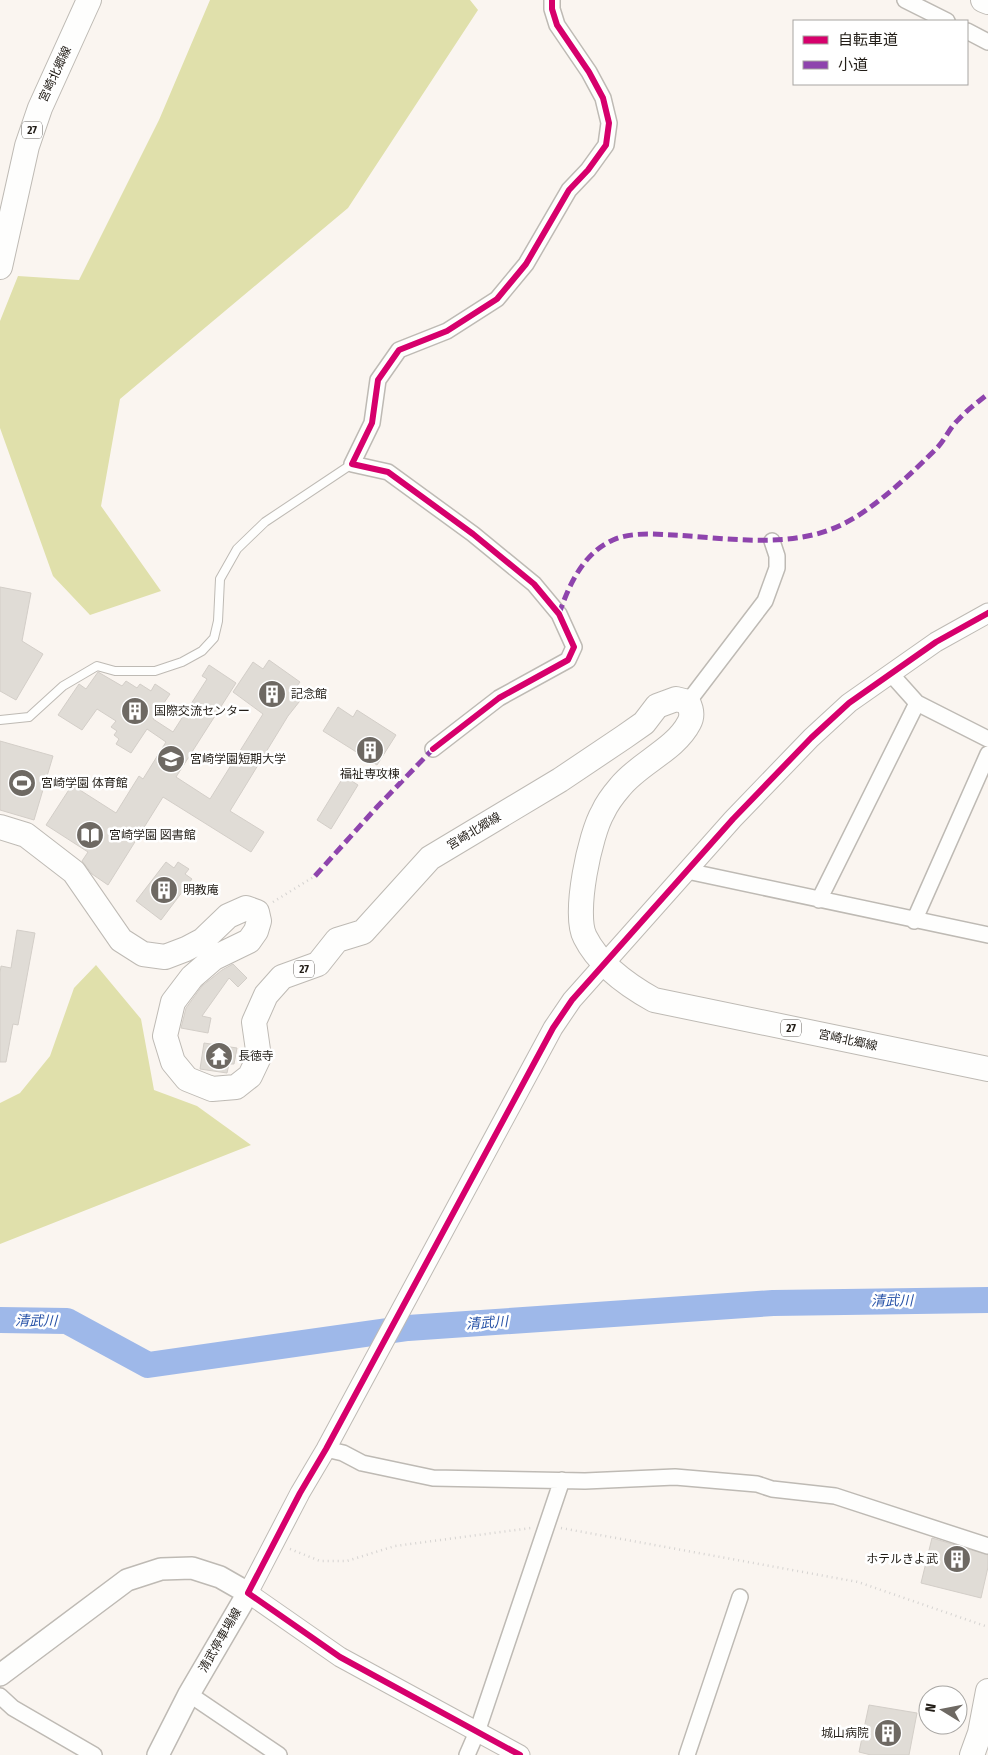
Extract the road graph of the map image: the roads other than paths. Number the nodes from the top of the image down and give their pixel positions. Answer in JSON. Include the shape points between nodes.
{"nodes":[{"id":1,"x":89,"y":0,"type":"edge"},
{"id":2,"x":552,"y":0,"type":"edge"},
{"id":3,"x":905,"y":0,"type":"edge"},
{"id":4,"x":982,"y":0,"type":"edge"},
{"id":5,"x":988,"y":2,"type":"edge"},
{"id":6,"x":945,"y":20,"type":"edge"},
{"id":7,"x":968,"y":32,"type":"edge"},
{"id":8,"x":988,"y":42,"type":"edge"},
{"id":9,"x":0,"y":267,"type":"edge"},
{"id":10,"x":352,"y":464,"type":"junction"},
{"id":11,"x":772,"y":541,"type":"dead end"},
{"id":12,"x":988,"y":612,"type":"edge"},
{"id":13,"x":891,"y":674,"type":"junction"},
{"id":14,"x":688,"y":702,"type":"junction"},
{"id":15,"x":917,"y":703,"type":"junction"},
{"id":16,"x":0,"y":720,"type":"edge"},
{"id":17,"x":988,"y":739,"type":"edge"},
{"id":18,"x":433,"y":749,"type":"dead end"},
{"id":19,"x":988,"y":754,"type":"edge"},
{"id":20,"x":0,"y":827,"type":"edge"},
{"id":21,"x":687,"y":871,"type":"junction"},
{"id":22,"x":819,"y":900,"type":"junction"},
{"id":23,"x":914,"y":921,"type":"junction"},
{"id":24,"x":988,"y":936,"type":"edge"},
{"id":25,"x":604,"y":964,"type":"junction"},
{"id":26,"x":988,"y":1070,"type":"edge"},
{"id":27,"x":326,"y":1449,"type":"junction"},
{"id":28,"x":562,"y":1480,"type":"junction"},
{"id":29,"x":988,"y":1546,"type":"edge"},
{"id":30,"x":248,"y":1593,"type":"junction"},
{"id":31,"x":740,"y":1596,"type":"dead end"},
{"id":32,"x":0,"y":1675,"type":"edge"},
{"id":33,"x":988,"y":1691,"type":"edge"},
{"id":34,"x":188,"y":1694,"type":"junction"},
{"id":35,"x":0,"y":1696,"type":"edge"},
{"id":36,"x":477,"y":1732,"type":"junction"},
{"id":37,"x":984,"y":1734,"type":"edge"},
{"id":38,"x":94,"y":1755,"type":"edge"},
{"id":39,"x":158,"y":1755,"type":"edge"},
{"id":40,"x":278,"y":1755,"type":"edge"},
{"id":41,"x":467,"y":1755,"type":"edge"},
{"id":42,"x":520,"y":1755,"type":"edge"},
{"id":43,"x":687,"y":1755,"type":"edge"},
{"id":44,"x":972,"y":1755,"type":"edge"}],
"edges":[{"from":1,"to":9,"type":"main road","name":"宮崎北郷線","number":"27","via":[[26,146]]},
{"from":2,"to":10,"type":"street","via":[[557,25],[603,98],[608,123],[606,145],[569,190],[526,264],[497,299],[447,331],[399,350],[378,380],[372,423]]},
{"from":3,"to":6,"type":"street"},
{"from":4,"to":5,"type":"main road"},
{"from":7,"to":8,"type":"street"},
{"from":10,"to":16,"type":"lane","via":[[265,522],[238,549],[220,579],[214,638],[202,651],[155,671],[115,671],[97,666],[63,686],[29,717]]},
{"from":10,"to":18,"type":"street","via":[[388,472],[473,534],[534,584],[559,614],[574,647],[568,660],[499,698]]},
{"from":11,"to":14,"type":"street","via":[[777,568],[765,601]]},
{"from":12,"to":13,"type":"street","via":[[936,642]]},
{"from":13,"to":15,"type":"street"},
{"from":13,"to":21,"type":"street","via":[[849,703],[811,738]]},
{"from":14,"to":20,"type":"main road","name":"宮崎北郷線","number":"27","via":[[676,699],[657,706],[644,723],[560,780],[430,858],[364,932],[337,940],[318,964],[282,977],[266,995],[254,1022],[259,1057],[250,1076],[236,1086],[212,1089],[187,1078],[173,1062],[165,1036],[173,1002],[192,977],[214,958],[249,941],[259,921],[257,912],[246,908],[228,916],[203,940],[165,957],[143,954],[121,940],[74,872],[26,835]]},
{"from":14,"to":25,"type":"main road","name":"宮崎北郷線","number":"27","via":[[690,722],[675,741],[640,766],[620,786],[602,812],[593,839],[580,907],[584,936]]},
{"from":15,"to":17,"type":"street"},
{"from":15,"to":22,"type":"street"},
{"from":19,"to":23,"type":"street"},
{"from":21,"to":22,"type":"street"},
{"from":21,"to":25,"type":"street"},
{"from":22,"to":23,"type":"street"},
{"from":23,"to":24,"type":"street"},
{"from":25,"to":26,"type":"main road","name":"宮崎北郷線","number":"27","via":[[632,988],[654,1000]]},
{"from":25,"to":27,"type":"street","via":[[572,1000],[553,1028]]},
{"from":27,"to":28,"type":"street","via":[[343,1452],[362,1463],[433,1478]]},
{"from":27,"to":30,"type":"street"},
{"from":28,"to":29,"type":"street","via":[[675,1477],[757,1484],[772,1489],[836,1496]]},
{"from":28,"to":36,"type":"street"},
{"from":30,"to":32,"type":"main road","name":"清武停車場線","via":[[220,1577],[192,1568],[161,1569],[128,1580]]},
{"from":30,"to":34,"type":"main road","name":"清武停車場線"},
{"from":30,"to":36,"type":"street","via":[[340,1658]]},
{"from":31,"to":43,"type":"street"},
{"from":33,"to":37,"type":"main road"},
{"from":34,"to":39,"type":"main road","name":"清武停車場線"},
{"from":34,"to":40,"type":"street"},
{"from":35,"to":38,"type":"street","via":[[13,1708]]},
{"from":36,"to":41,"type":"street"},
{"from":36,"to":42,"type":"street"},
{"from":37,"to":44,"type":"main road"}]}
